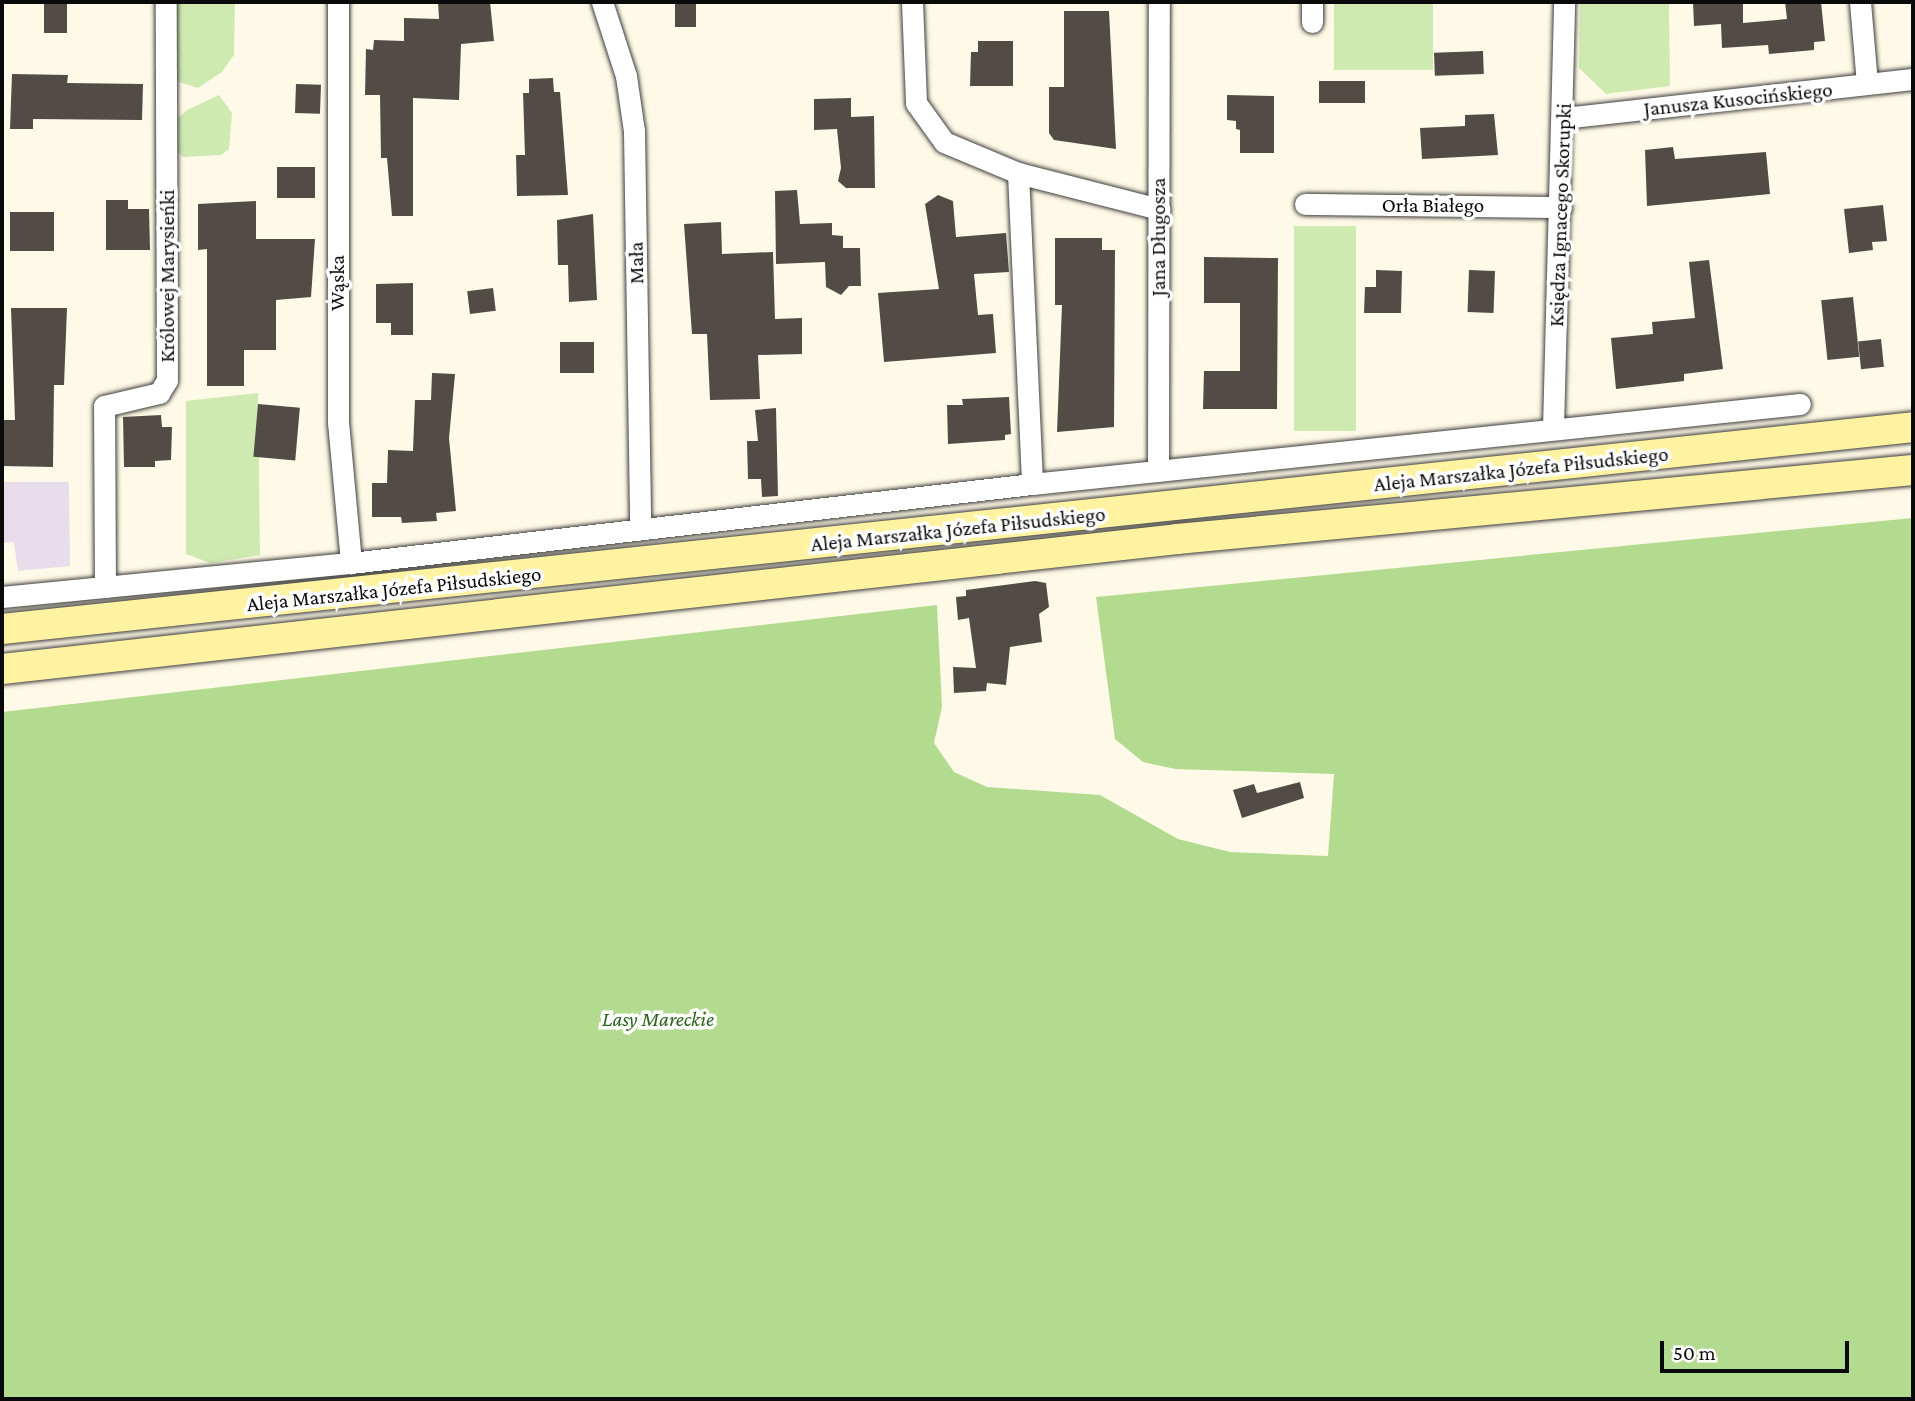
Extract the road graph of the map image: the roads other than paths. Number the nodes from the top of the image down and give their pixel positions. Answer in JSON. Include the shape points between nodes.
{"nodes":[{"id":1,"x":166,"y":2,"type":"edge"},
{"id":2,"x":338,"y":2,"type":"edge"},
{"id":3,"x":602,"y":2,"type":"edge"},
{"id":4,"x":912,"y":2,"type":"edge"},
{"id":5,"x":1159,"y":2,"type":"edge"},
{"id":6,"x":1564,"y":2,"type":"edge"},
{"id":7,"x":1860,"y":2,"type":"edge"},
{"id":8,"x":1913,"y":79,"type":"edge"},
{"id":9,"x":1867,"y":85,"type":"junction"},
{"id":10,"x":1564,"y":118,"type":"junction"},
{"id":11,"x":1018,"y":173,"type":"junction"},
{"id":12,"x":1305,"y":204,"type":"dead end"},
{"id":13,"x":1561,"y":206,"type":"junction"},
{"id":14,"x":1159,"y":209,"type":"junction"},
{"id":15,"x":1800,"y":404,"type":"dead end"},
{"id":16,"x":1913,"y":427,"type":"edge"},
{"id":17,"x":1553,"y":428,"type":"junction"},
{"id":18,"x":1913,"y":470,"type":"edge"},
{"id":19,"x":1158,"y":471,"type":"junction"},
{"id":20,"x":1031,"y":484,"type":"junction"},
{"id":21,"x":640,"y":528,"type":"junction"},
{"id":22,"x":351,"y":564,"type":"junction"},
{"id":23,"x":105,"y":587,"type":"junction"},
{"id":24,"x":2,"y":597,"type":"edge"},
{"id":25,"x":2,"y":629,"type":"edge"},
{"id":26,"x":2,"y":669,"type":"edge"}],
"edges":[{"from":1,"to":23,"type":"street","name":"Królowej Marysieńki","via":[[167,380],[159,393],[104,406]]},
{"from":2,"to":22,"type":"street","name":"Wąska","via":[[338,422]]},
{"from":3,"to":21,"type":"street","name":"Mała","via":[[626,76],[634,131]]},
{"from":4,"to":11,"type":"street","via":[[913,89],[934,133],[944,142]]},
{"from":5,"to":14,"type":"street","name":"Jana Długosza"},
{"from":6,"to":10,"type":"street","name":"Księdza Ignacego Skorupki"},
{"from":7,"to":9,"type":"street"},
{"from":8,"to":9,"type":"street","name":"Janusza Kusocińskiego"},
{"from":9,"to":10,"type":"street","name":"Janusza Kusocińskiego"},
{"from":10,"to":13,"type":"street","name":"Księdza Ignacego Skorupki"},
{"from":11,"to":14,"type":"street"},
{"from":11,"to":20,"type":"street"},
{"from":12,"to":13,"type":"street","name":"Orła Białego"},
{"from":13,"to":17,"type":"street","name":"Księdza Ignacego Skorupki"},
{"from":14,"to":19,"type":"street","name":"Jana Długosza"},
{"from":15,"to":17,"type":"street"},
{"from":16,"to":25,"type":"main road","name":"Aleja Marszałka Józefa Piłsudskiego"},
{"from":17,"to":19,"type":"street"},
{"from":18,"to":26,"type":"main road","name":"Aleja Marszałka Józefa Piłsudskiego","via":[[1177,538]]},
{"from":19,"to":20,"type":"street"},
{"from":20,"to":21,"type":"street"},
{"from":21,"to":22,"type":"street"},
{"from":22,"to":23,"type":"street"},
{"from":23,"to":24,"type":"street"}]}
